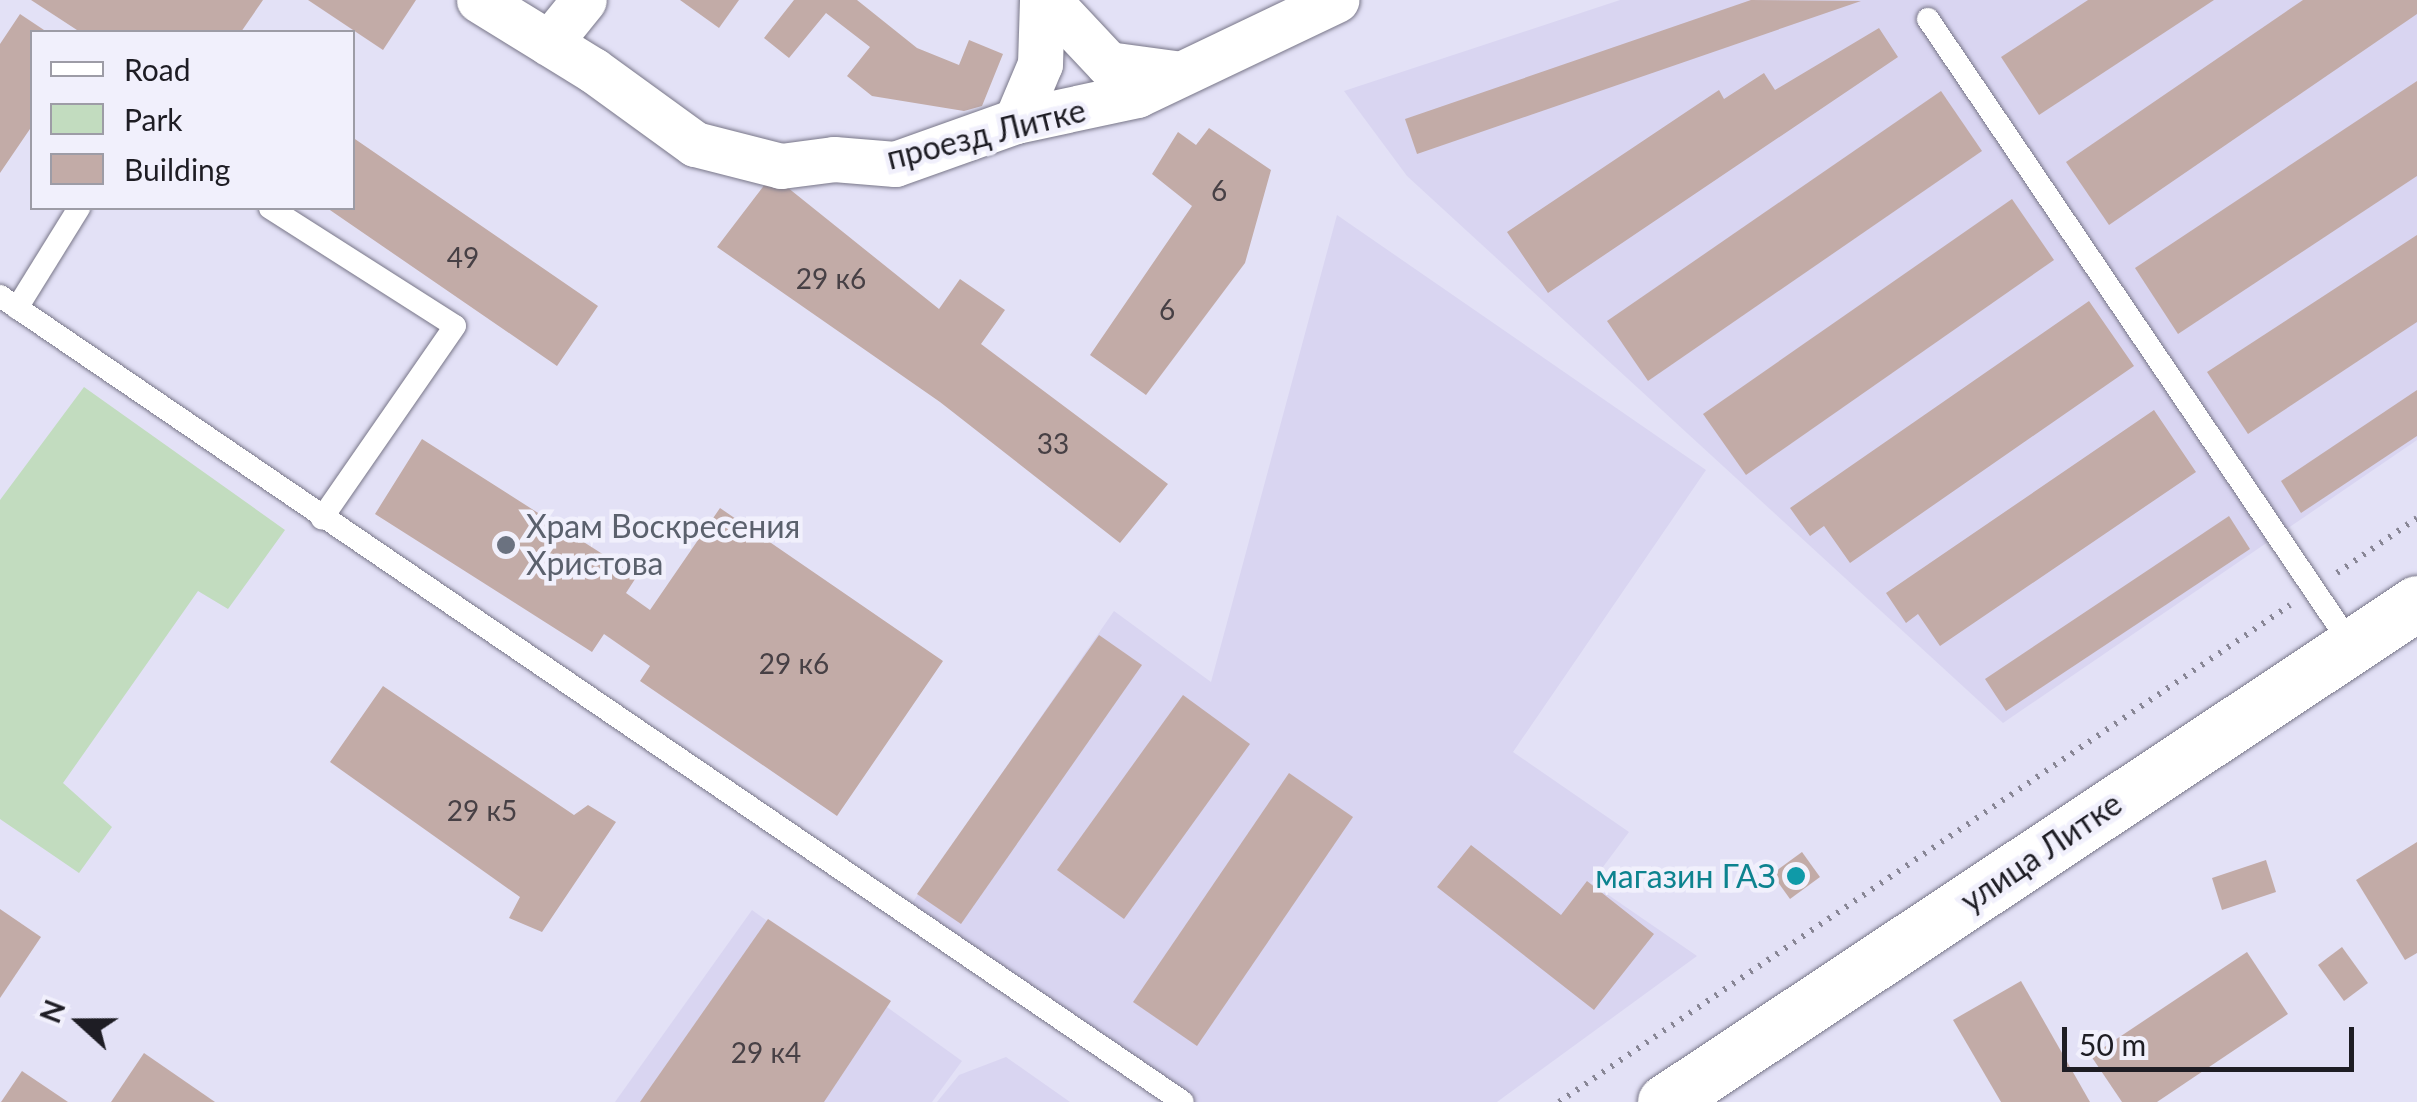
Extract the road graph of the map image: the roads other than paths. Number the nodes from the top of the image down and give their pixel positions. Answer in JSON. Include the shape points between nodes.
{"nodes":[{"id":1,"x":479,"y":0,"type":"edge"},
{"id":2,"x":584,"y":0,"type":"edge"},
{"id":3,"x":1045,"y":0,"type":"edge"},
{"id":4,"x":1336,"y":0,"type":"edge"},
{"id":5,"x":1928,"y":19,"type":"dead end"},
{"id":6,"x":550,"y":42,"type":"junction"},
{"id":7,"x":1174,"y":73,"type":"junction"},
{"id":8,"x":1016,"y":120,"type":"junction"},
{"id":9,"x":77,"y":210,"type":"edge"},
{"id":10,"x":273,"y":210,"type":"edge"},
{"id":11,"x":8,"y":302,"type":"edge"},
{"id":12,"x":322,"y":518,"type":"junction"},
{"id":13,"x":2417,"y":603,"type":"edge"},
{"id":14,"x":2352,"y":646,"type":"junction"},
{"id":15,"x":1183,"y":1102,"type":"edge"},
{"id":16,"x":1664,"y":1102,"type":"edge"}],
"edges":[{"from":1,"to":6,"type":"street","name":"проезд Литке"},
{"from":2,"to":6,"type":"street"},
{"from":3,"to":7,"type":"street","via":[[1108,64]]},
{"from":3,"to":8,"type":"street","via":[[1040,64]]},
{"from":4,"to":7,"type":"street","name":"проезд Литке"},
{"from":5,"to":14,"type":"lane"},
{"from":6,"to":8,"type":"street","name":"проезд Литке","via":[[695,144],[781,166],[834,160],[895,164]]},
{"from":7,"to":8,"type":"street","name":"проезд Литке","via":[[1137,95]]},
{"from":9,"to":11,"type":"lane"},
{"from":10,"to":12,"type":"lane","via":[[454,326]]},
{"from":11,"to":12,"type":"lane"},
{"from":12,"to":15,"type":"lane","via":[[908,909]]},
{"from":13,"to":14,"type":"main road","name":"улица Литке"},
{"from":14,"to":16,"type":"main road","name":"улица Литке"}]}
